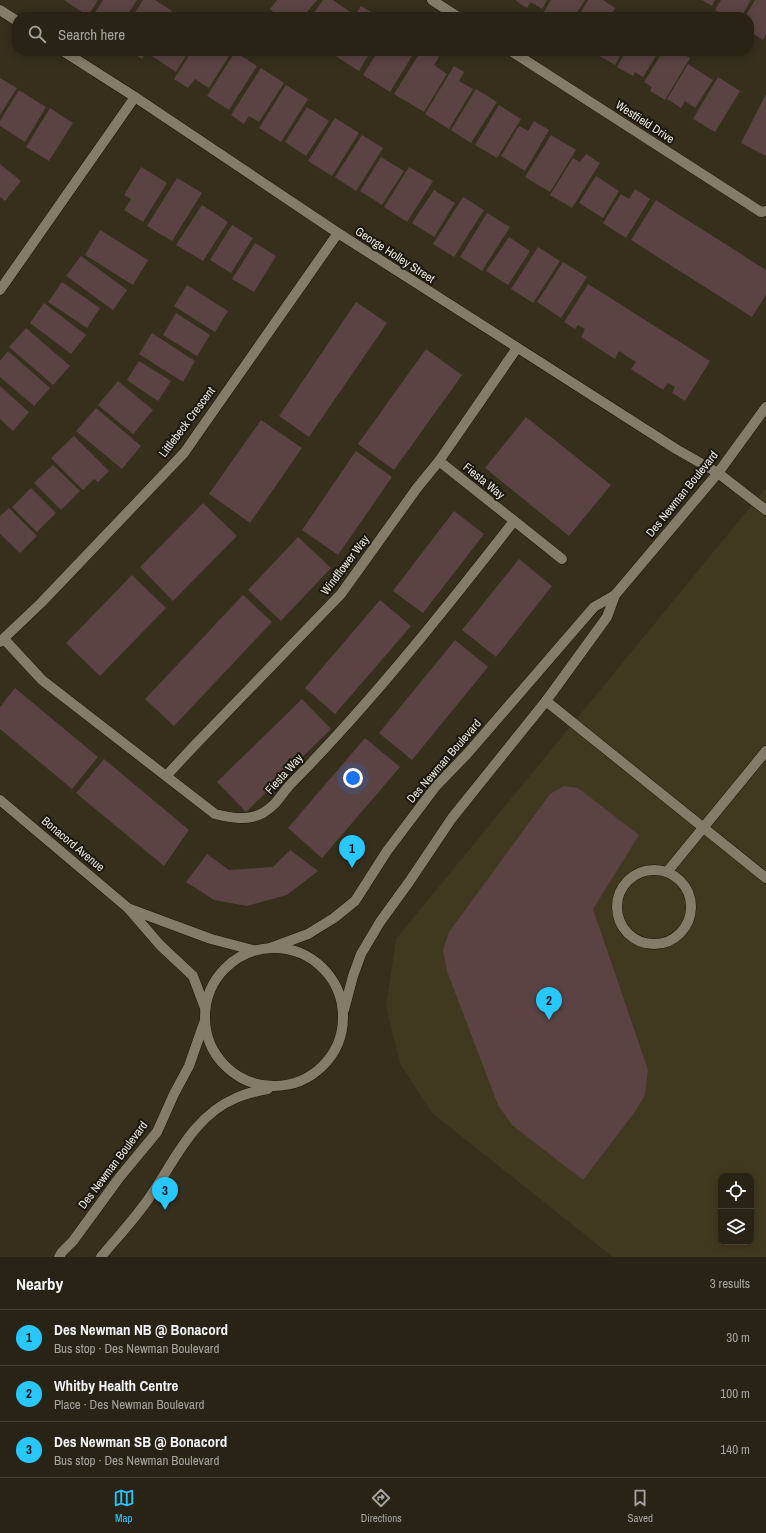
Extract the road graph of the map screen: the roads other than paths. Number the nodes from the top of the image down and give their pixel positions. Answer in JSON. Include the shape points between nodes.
{"nodes":[{"id":1,"x":432,"y":0,"type":"edge"},
{"id":2,"x":0,"y":10,"type":"edge"},
{"id":3,"x":450,"y":12,"type":"edge"},
{"id":4,"x":12,"y":18,"type":"edge"},
{"id":5,"x":72,"y":56,"type":"edge"},
{"id":6,"x":519,"y":56,"type":"edge"},
{"id":7,"x":135,"y":97,"type":"junction"},
{"id":8,"x":766,"y":211,"type":"edge"},
{"id":9,"x":338,"y":233,"type":"junction"},
{"id":10,"x":0,"y":290,"type":"edge"},
{"id":11,"x":517,"y":348,"type":"junction"},
{"id":12,"x":766,"y":407,"type":"edge"},
{"id":13,"x":438,"y":461,"type":"junction"},
{"id":14,"x":718,"y":473,"type":"junction"},
{"id":15,"x":766,"y":510,"type":"edge"},
{"id":16,"x":514,"y":521,"type":"junction"},
{"id":17,"x":562,"y":559,"type":"dead end"},
{"id":18,"x":615,"y":595,"type":"junction"},
{"id":19,"x":2,"y":640,"type":"edge"},
{"id":20,"x":546,"y":700,"type":"junction"},
{"id":21,"x":766,"y":751,"type":"edge"},
{"id":22,"x":167,"y":775,"type":"junction"},
{"id":23,"x":0,"y":800,"type":"edge"},
{"id":24,"x":704,"y":828,"type":"junction"},
{"id":25,"x":667,"y":872,"type":"junction"},
{"id":26,"x":766,"y":878,"type":"edge"},
{"id":27,"x":128,"y":908,"type":"junction"},
{"id":28,"x":270,"y":948,"type":"junction"},
{"id":29,"x":253,"y":950,"type":"junction"},
{"id":30,"x":344,"y":1010,"type":"junction"},
{"id":31,"x":205,"y":1013,"type":"junction"},
{"id":32,"x":274,"y":1088,"type":"junction"},
{"id":33,"x":59,"y":1257,"type":"edge"},
{"id":34,"x":101,"y":1257,"type":"edge"}],
"edges":[{"from":1,"to":3,"type":"street"},
{"from":2,"to":4,"type":"street"},
{"from":5,"to":7,"type":"street","name":"George Holley Street"},
{"from":6,"to":8,"type":"street","name":"Westfield Drive","via":[[762,212]]},
{"from":7,"to":9,"type":"street","name":"George Holley Street"},
{"from":7,"to":10,"type":"street"},
{"from":9,"to":11,"type":"street","name":"George Holley Street"},
{"from":9,"to":19,"type":"street","name":"Littlebeck Crescent","via":[[184,453],[41,603]]},
{"from":11,"to":13,"type":"street","name":"Windflower Way"},
{"from":11,"to":14,"type":"street","name":"George Holley Street"},
{"from":12,"to":14,"type":"street","name":"Des Newman Boulevard"},
{"from":13,"to":16,"type":"street","name":"Fiesta Way"},
{"from":13,"to":22,"type":"street","name":"Windflower Way","via":[[341,594]]},
{"from":14,"to":15,"type":"street","name":"George Holley Street"},
{"from":14,"to":18,"type":"street","name":"Des Newman Boulevard"},
{"from":16,"to":17,"type":"street","name":"Fiesta Way"},
{"from":16,"to":22,"type":"street","name":"Fiesta Way","via":[[418,642],[277,803],[252,817],[234,818],[215,814]]},
{"from":18,"to":20,"type":"street","name":"Des Newman Boulevard","via":[[607,617]]},
{"from":18,"to":28,"type":"street","name":"Des Newman Boulevard","via":[[594,607],[467,754],[436,786],[387,851],[355,901],[308,934]]},
{"from":19,"to":22,"type":"street","name":"Fiesta Way","via":[[42,680]]},
{"from":20,"to":24,"type":"street"},
{"from":20,"to":30,"type":"street","name":"Des Newman Boulevard","via":[[452,818],[380,922],[361,954]]},
{"from":21,"to":24,"type":"street"},
{"from":23,"to":27,"type":"street","name":"Bonacord Avenue"},
{"from":24,"to":25,"type":"street"},
{"from":24,"to":26,"type":"street"},
{"from":25,"to":25,"type":"street","via":[[655,869],[632,876],[618,895],[616,907],[625,930],[634,938],[646,943],[658,944],[670,940],[680,933],[688,922],[691,910],[688,892],[677,878]]},
{"from":27,"to":29,"type":"street","name":"Bonacord Avenue","via":[[211,939]]},
{"from":27,"to":31,"type":"street","name":"Bonacord Avenue","via":[[160,945],[193,976]]},
{"from":28,"to":29,"type":"street"},
{"from":28,"to":30,"type":"street","via":[[287,948],[308,956],[326,970],[338,988]]},
{"from":29,"to":31,"type":"street","via":[[225,968],[212,986]]},
{"from":30,"to":32,"type":"street","via":[[343,1033],[334,1054],[318,1072],[298,1084]]},
{"from":31,"to":32,"type":"street","via":[[206,1032],[215,1054],[231,1072],[251,1083]]},
{"from":31,"to":33,"type":"street","name":"Des Newman Boulevard","via":[[190,1066],[157,1132]]},
{"from":32,"to":34,"type":"street","via":[[249,1093],[211,1113],[182,1146],[144,1205]]}]}
